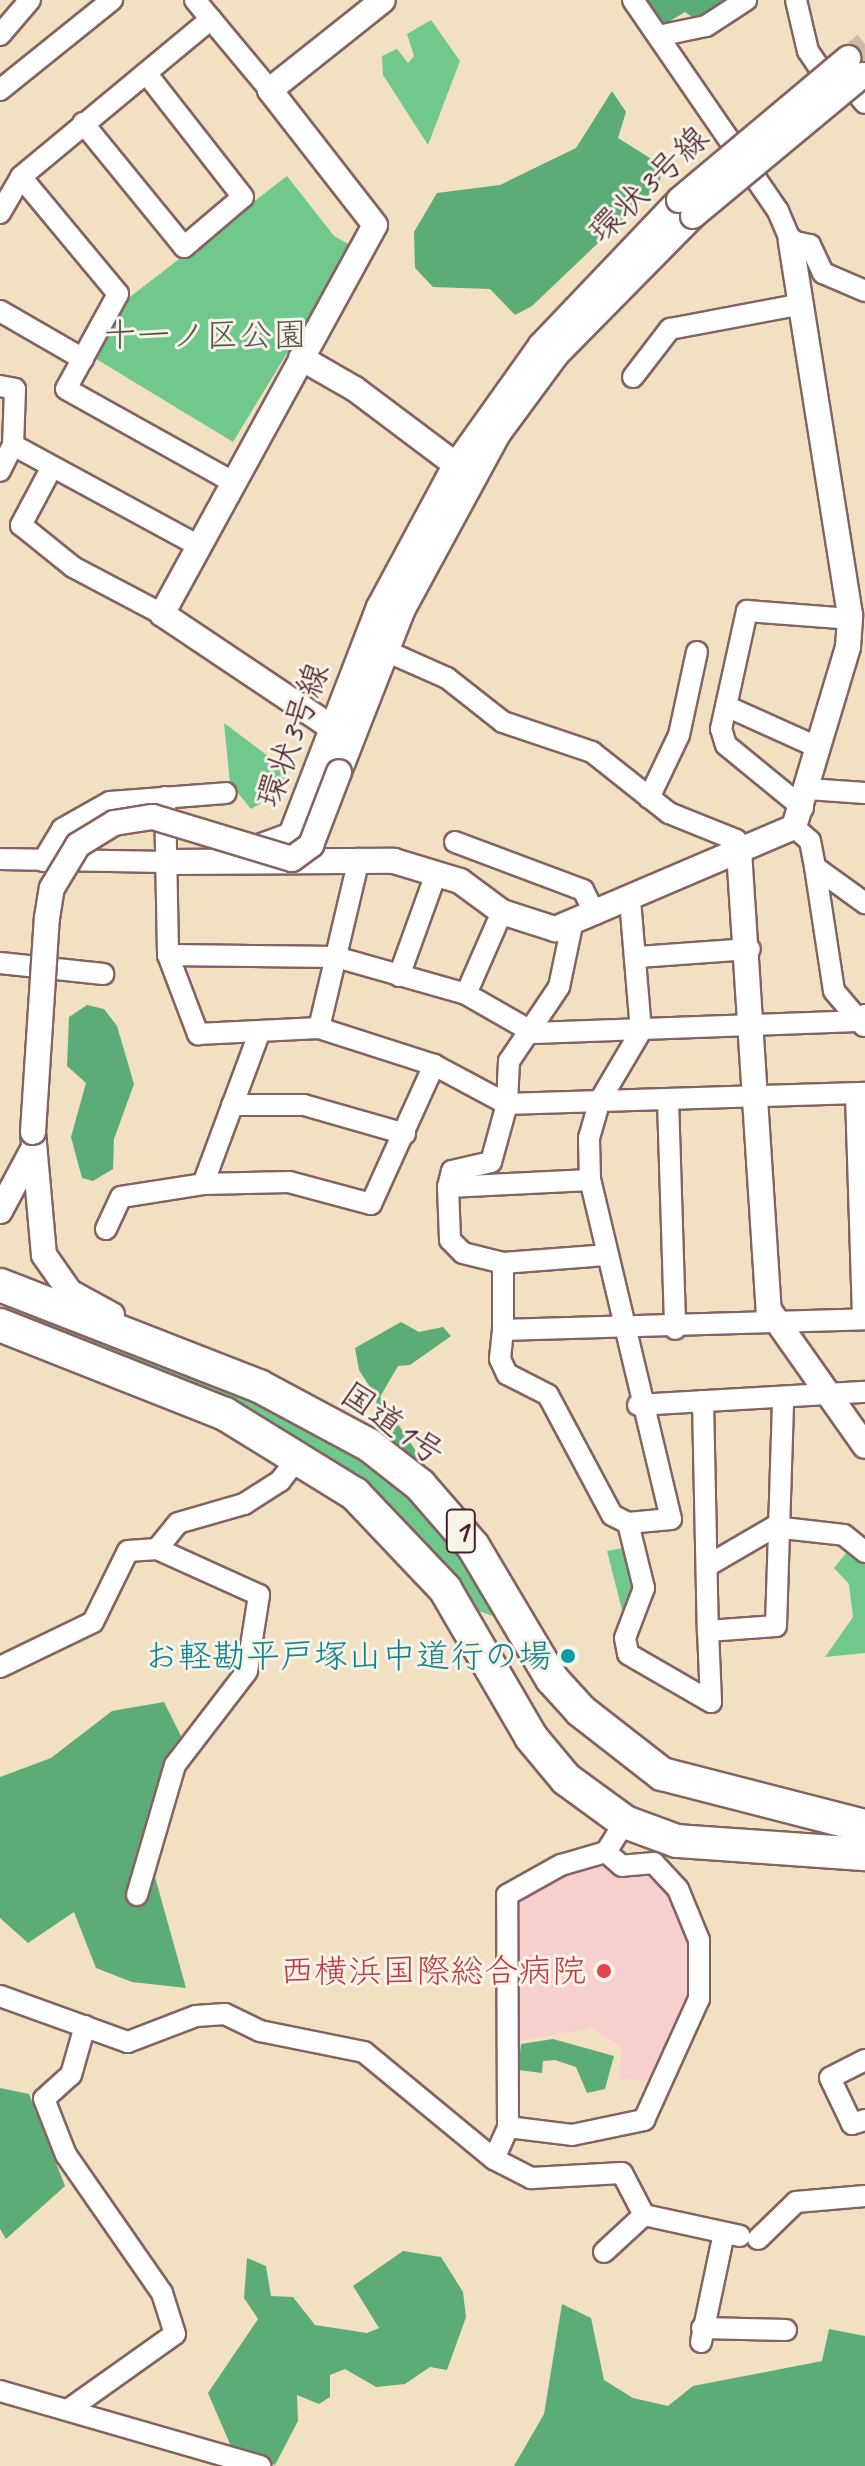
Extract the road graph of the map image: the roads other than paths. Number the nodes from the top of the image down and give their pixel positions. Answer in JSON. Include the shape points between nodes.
{"nodes":[{"id":1,"x":30,"y":0,"type":"edge"},
{"id":2,"x":112,"y":0,"type":"edge"},
{"id":3,"x":195,"y":0,"type":"edge"},
{"id":4,"x":383,"y":0,"type":"edge"},
{"id":5,"x":633,"y":0,"type":"edge"},
{"id":6,"x":746,"y":0,"type":"edge"},
{"id":7,"x":796,"y":0,"type":"edge"},
{"id":8,"x":211,"y":19,"type":"junction"},
{"id":9,"x":0,"y":35,"type":"edge"},
{"id":10,"x":658,"y":36,"type":"junction"},
{"id":11,"x":855,"y":66,"type":"tunnel mouth"},
{"id":12,"x":147,"y":74,"type":"junction"},
{"id":13,"x":0,"y":90,"type":"edge"},
{"id":14,"x":270,"y":90,"type":"junction"},
{"id":15,"x":865,"y":103,"type":"edge"},
{"id":16,"x":83,"y":123,"type":"junction"},
{"id":17,"x":21,"y":177,"type":"junction"},
{"id":18,"x":0,"y":213,"type":"edge"},
{"id":19,"x":791,"y":241,"type":"junction"},
{"id":20,"x":865,"y":291,"type":"edge"},
{"id":21,"x":802,"y":304,"type":"junction"},
{"id":22,"x":0,"y":311,"type":"edge"},
{"id":23,"x":301,"y":358,"type":"junction"},
{"id":24,"x":83,"y":359,"type":"junction"},
{"id":25,"x":633,"y":377,"type":"dead end"},
{"id":26,"x":0,"y":386,"type":"edge"},
{"id":27,"x":13,"y":445,"type":"junction"},
{"id":28,"x":52,"y":467,"type":"junction"},
{"id":29,"x":0,"y":471,"type":"edge"},
{"id":30,"x":464,"y":471,"type":"junction"},
{"id":31,"x":233,"y":482,"type":"junction"},
{"id":32,"x":197,"y":545,"type":"junction"},
{"id":33,"x":162,"y":614,"type":"junction"},
{"id":34,"x":855,"y":614,"type":"edge"},
{"id":35,"x":386,"y":651,"type":"junction"},
{"id":36,"x":697,"y":652,"type":"dead end"},
{"id":37,"x":726,"y":706,"type":"junction"},
{"id":38,"x":331,"y":727,"type":"junction"},
{"id":39,"x":819,"y":748,"type":"junction"},
{"id":40,"x":329,"y":765,"type":"junction"},
{"id":41,"x":226,"y":793,"type":"dead end"},
{"id":42,"x":865,"y":793,"type":"edge"},
{"id":43,"x":165,"y":797,"type":"junction"},
{"id":44,"x":649,"y":798,"type":"junction"},
{"id":45,"x":802,"y":808,"type":"junction"},
{"id":46,"x":455,"y":842,"type":"dead end"},
{"id":47,"x":739,"y":851,"type":"junction"},
{"id":48,"x":0,"y":859,"type":"edge"},
{"id":49,"x":359,"y":859,"type":"junction"},
{"id":50,"x":43,"y":861,"type":"junction"},
{"id":51,"x":166,"y":862,"type":"junction"},
{"id":52,"x":815,"y":867,"type":"junction"},
{"id":53,"x":436,"y":874,"type":"junction"},
{"id":54,"x":630,"y":900,"type":"junction"},
{"id":55,"x":865,"y":903,"type":"edge"},
{"id":56,"x":502,"y":912,"type":"junction"},
{"id":57,"x":595,"y":914,"type":"junction"},
{"id":58,"x":572,"y":925,"type":"junction"},
{"id":59,"x":750,"y":949,"type":"junction"},
{"id":60,"x":168,"y":955,"type":"junction"},
{"id":61,"x":336,"y":957,"type":"junction"},
{"id":62,"x":638,"y":957,"type":"junction"},
{"id":63,"x":0,"y":963,"type":"edge"},
{"id":64,"x":103,"y":974,"type":"dead end"},
{"id":65,"x":399,"y":976,"type":"junction"},
{"id":66,"x":466,"y":994,"type":"junction"},
{"id":67,"x":863,"y":1021,"type":"edge"},
{"id":68,"x":754,"y":1027,"type":"junction"},
{"id":69,"x":319,"y":1028,"type":"junction"},
{"id":70,"x":260,"y":1031,"type":"junction"},
{"id":71,"x":641,"y":1031,"type":"junction"},
{"id":72,"x":534,"y":1033,"type":"junction"},
{"id":73,"x":434,"y":1065,"type":"junction"},
{"id":74,"x":861,"y":1093,"type":"edge"},
{"id":75,"x":759,"y":1098,"type":"junction"},
{"id":76,"x":668,"y":1100,"type":"junction"},
{"id":77,"x":599,"y":1102,"type":"junction"},
{"id":78,"x":507,"y":1104,"type":"junction"},
{"id":79,"x":232,"y":1105,"type":"junction"},
{"id":80,"x":405,"y":1134,"type":"junction"},
{"id":81,"x":33,"y":1140,"type":"junction"},
{"id":82,"x":590,"y":1180,"type":"junction"},
{"id":83,"x":203,"y":1184,"type":"junction"},
{"id":84,"x":448,"y":1187,"type":"junction"},
{"id":85,"x":0,"y":1211,"type":"edge"},
{"id":86,"x":106,"y":1229,"type":"dead end"},
{"id":87,"x":606,"y":1255,"type":"junction"},
{"id":88,"x":503,"y":1263,"type":"junction"},
{"id":89,"x":0,"y":1285,"type":"edge"},
{"id":90,"x":864,"y":1319,"type":"edge"},
{"id":91,"x":775,"y":1324,"type":"junction"},
{"id":92,"x":0,"y":1325,"type":"edge"},
{"id":93,"x":675,"y":1329,"type":"junction"},
{"id":94,"x":503,"y":1330,"type":"junction"},
{"id":95,"x":623,"y":1331,"type":"junction"},
{"id":96,"x":0,"y":1346,"type":"edge"},
{"id":97,"x":161,"y":1349,"type":"junction"},
{"id":98,"x":167,"y":1390,"type":"junction"},
{"id":99,"x":865,"y":1392,"type":"edge"},
{"id":100,"x":826,"y":1394,"type":"junction"},
{"id":101,"x":783,"y":1397,"type":"junction"},
{"id":102,"x":703,"y":1401,"type":"junction"},
{"id":103,"x":638,"y":1405,"type":"junction"},
{"id":104,"x":865,"y":1446,"type":"edge"},
{"id":105,"x":301,"y":1454,"type":"junction"},
{"id":106,"x":705,"y":1515,"type":"junction"},
{"id":107,"x":671,"y":1519,"type":"junction"},
{"id":108,"x":628,"y":1523,"type":"junction"},
{"id":109,"x":774,"y":1527,"type":"junction"},
{"id":110,"x":157,"y":1549,"type":"junction"},
{"id":111,"x":865,"y":1552,"type":"edge"},
{"id":112,"x":707,"y":1566,"type":"junction"},
{"id":113,"x":515,"y":1621,"type":"junction"},
{"id":114,"x":708,"y":1631,"type":"junction"},
{"id":115,"x":480,"y":1642,"type":"junction"},
{"id":116,"x":0,"y":1667,"type":"edge"},
{"id":117,"x":625,"y":1822,"type":"junction"},
{"id":118,"x":865,"y":1826,"type":"edge"},
{"id":119,"x":606,"y":1852,"type":"junction"},
{"id":120,"x":865,"y":1854,"type":"edge"},
{"id":121,"x":137,"y":1895,"type":"dead end"},
{"id":122,"x":0,"y":1996,"type":"edge"},
{"id":123,"x":85,"y":2026,"type":"junction"},
{"id":124,"x":865,"y":2060,"type":"edge"},
{"id":125,"x":865,"y":2120,"type":"edge"},
{"id":126,"x":508,"y":2127,"type":"junction"},
{"id":127,"x":494,"y":2159,"type":"junction"},
{"id":128,"x":865,"y":2196,"type":"edge"},
{"id":129,"x":644,"y":2215,"type":"junction"},
{"id":130,"x":741,"y":2236,"type":"junction"},
{"id":131,"x":604,"y":2252,"type":"dead end"},
{"id":132,"x":786,"y":2330,"type":"dead end"},
{"id":133,"x":0,"y":2391,"type":"edge"},
{"id":134,"x":68,"y":2410,"type":"junction"},
{"id":135,"x":260,"y":2466,"type":"edge"}],
"edges":[{"from":1,"to":9,"type":"street"},
{"from":2,"to":13,"type":"street"},
{"from":3,"to":8,"type":"street"},
{"from":4,"to":14,"type":"street"},
{"from":5,"to":10,"type":"street"},
{"from":6,"to":10,"type":"street","via":[[706,26]]},
{"from":7,"to":15,"type":"street","via":[[808,51],[823,73],[847,81]]},
{"from":8,"to":12,"type":"street"},
{"from":8,"to":14,"type":"street"},
{"from":10,"to":19,"type":"street","via":[[778,211]]},
{"from":11,"to":30,"type":"street","name":"環状3号線","bridge":true,"via":[[686,208],[541,345]]},
{"from":12,"to":16,"type":"street"},
{"from":12,"to":16,"type":"street","via":[[243,197],[184,247]]},
{"from":14,"to":23,"type":"street","via":[[375,225]]},
{"from":16,"to":17,"type":"street"},
{"from":17,"to":18,"type":"street"},
{"from":17,"to":24,"type":"street","via":[[118,294]]},
{"from":19,"to":20,"type":"street","via":[[810,245],[823,273]]},
{"from":19,"to":21,"type":"street"},
{"from":21,"to":25,"type":"street","via":[[670,329]]},
{"from":21,"to":34,"type":"street"},
{"from":22,"to":24,"type":"street"},
{"from":23,"to":30,"type":"street","via":[[355,389]]},
{"from":23,"to":31,"type":"street"},
{"from":24,"to":31,"type":"street","via":[[66,389]]},
{"from":26,"to":27,"type":"street","via":[[15,389]]},
{"from":27,"to":28,"type":"street"},
{"from":27,"to":29,"type":"street"},
{"from":28,"to":32,"type":"street"},
{"from":28,"to":33,"type":"street","via":[[21,525],[73,567]]},
{"from":30,"to":35,"type":"street","name":"環状3号線"},
{"from":30,"to":38,"type":"street","name":"環状3号線","via":[[379,607]]},
{"from":31,"to":32,"type":"street"},
{"from":32,"to":33,"type":"street"},
{"from":33,"to":38,"type":"street"},
{"from":34,"to":37,"type":"street","via":[[747,611]]},
{"from":34,"to":39,"type":"street"},
{"from":35,"to":40,"type":"street","name":"環状3号線"},
{"from":35,"to":44,"type":"street","via":[[447,678],[503,722],[541,740],[583,746]]},
{"from":36,"to":44,"type":"street","via":[[679,735]]},
{"from":37,"to":39,"type":"street"},
{"from":37,"to":45,"type":"street","via":[[726,745]]},
{"from":38,"to":40,"type":"street","name":"環状3号線"},
{"from":39,"to":45,"type":"street"},
{"from":40,"to":81,"type":"street","name":"環状3号線","bridge":true,"via":[[303,854],[280,858],[153,817],[114,823],[78,845],[52,888],[47,918]]},
{"from":41,"to":43,"type":"street"},
{"from":42,"to":45,"type":"street"},
{"from":43,"to":50,"type":"street","via":[[110,802],[62,829]]},
{"from":43,"to":51,"type":"street"},
{"from":44,"to":47,"type":"street","via":[[736,840]]},
{"from":45,"to":47,"type":"street"},
{"from":45,"to":52,"type":"street"},
{"from":46,"to":57,"type":"street","via":[[583,890]]},
{"from":47,"to":54,"type":"street"},
{"from":47,"to":59,"type":"street"},
{"from":48,"to":50,"type":"street"},
{"from":49,"to":51,"type":"street"},
{"from":49,"to":53,"type":"street"},
{"from":49,"to":61,"type":"street"},
{"from":50,"to":51,"type":"street"},
{"from":51,"to":60,"type":"street"},
{"from":52,"to":55,"type":"street"},
{"from":52,"to":67,"type":"street","via":[[834,991]]},
{"from":53,"to":56,"type":"street","via":[[460,881]]},
{"from":53,"to":65,"type":"street"},
{"from":54,"to":57,"type":"street"},
{"from":54,"to":62,"type":"street"},
{"from":56,"to":58,"type":"street","via":[[555,929]]},
{"from":56,"to":66,"type":"street"},
{"from":57,"to":58,"type":"street"},
{"from":58,"to":72,"type":"street","via":[[559,987]]},
{"from":59,"to":62,"type":"street"},
{"from":59,"to":68,"type":"street"},
{"from":60,"to":61,"type":"street"},
{"from":60,"to":70,"type":"street","via":[[198,1034]]},
{"from":61,"to":65,"type":"street"},
{"from":61,"to":69,"type":"street"},
{"from":62,"to":71,"type":"street"},
{"from":63,"to":64,"type":"street"},
{"from":65,"to":66,"type":"street"},
{"from":66,"to":72,"type":"street"},
{"from":67,"to":68,"type":"street"},
{"from":68,"to":71,"type":"street"},
{"from":68,"to":75,"type":"street"},
{"from":69,"to":70,"type":"street"},
{"from":69,"to":73,"type":"street"},
{"from":70,"to":79,"type":"street"},
{"from":71,"to":72,"type":"street"},
{"from":71,"to":77,"type":"street"},
{"from":72,"to":78,"type":"street","via":[[509,1061]]},
{"from":73,"to":78,"type":"street"},
{"from":73,"to":80,"type":"street"},
{"from":74,"to":75,"type":"street"},
{"from":74,"to":90,"type":"street"},
{"from":75,"to":76,"type":"street"},
{"from":75,"to":91,"type":"street"},
{"from":76,"to":77,"type":"street"},
{"from":76,"to":93,"type":"street"},
{"from":77,"to":78,"type":"street"},
{"from":77,"to":82,"type":"street","via":[[589,1138]]},
{"from":78,"to":84,"type":"street","via":[[491,1162],[452,1171]]},
{"from":79,"to":80,"type":"street","via":[[304,1105]]},
{"from":79,"to":83,"type":"street"},
{"from":80,"to":83,"type":"street","via":[[371,1204],[289,1182]]},
{"from":81,"to":85,"type":"street"},
{"from":81,"to":97,"type":"street","via":[[38,1240],[53,1272],[70,1292]]},
{"from":82,"to":84,"type":"street"},
{"from":82,"to":87,"type":"street"},
{"from":83,"to":86,"type":"street","via":[[121,1197]]},
{"from":84,"to":88,"type":"street","via":[[450,1240],[463,1253]]},
{"from":87,"to":88,"type":"street"},
{"from":87,"to":95,"type":"street"},
{"from":88,"to":94,"type":"street"},
{"from":89,"to":97,"type":"highway","name":"国道1号","number":"1"},
{"from":90,"to":91,"type":"street"},
{"from":91,"to":93,"type":"street"},
{"from":91,"to":100,"type":"street"},
{"from":92,"to":98,"type":"highway","number":"1"},
{"from":93,"to":95,"type":"street"},
{"from":94,"to":95,"type":"street"},
{"from":94,"to":108,"type":"street","via":[[500,1359],[507,1374],[548,1395],[612,1515]]},
{"from":95,"to":103,"type":"street"},
{"from":96,"to":98,"type":"highway","number":"1"},
{"from":97,"to":113,"type":"highway","name":"国道1号","number":"1","via":[[259,1386],[369,1445],[440,1504]]},
{"from":98,"to":105,"type":"highway","number":"1"},
{"from":99,"to":100,"type":"street"},
{"from":100,"to":101,"type":"street"},
{"from":100,"to":104,"type":"street"},
{"from":101,"to":102,"type":"street"},
{"from":101,"to":109,"type":"street"},
{"from":102,"to":103,"type":"street"},
{"from":102,"to":106,"type":"street"},
{"from":103,"to":107,"type":"street"},
{"from":105,"to":110,"type":"street","via":[[280,1481],[244,1504],[178,1523]]},
{"from":105,"to":115,"type":"highway","number":"1","via":[[398,1535]]},
{"from":106,"to":107,"type":"street"},
{"from":106,"to":112,"type":"street"},
{"from":107,"to":108,"type":"street"},
{"from":108,"to":114,"type":"street","via":[[644,1588],[625,1638],[628,1654],[711,1702]]},
{"from":109,"to":111,"type":"street","via":[[844,1535]]},
{"from":109,"to":112,"type":"street"},
{"from":109,"to":114,"type":"street","via":[[776,1626]]},
{"from":110,"to":116,"type":"street","via":[[128,1551],[93,1622]]},
{"from":110,"to":121,"type":"street","via":[[259,1595],[247,1671],[175,1765]]},
{"from":112,"to":114,"type":"street"},
{"from":113,"to":115,"type":"highway"},
{"from":113,"to":118,"type":"highway","name":"国道1号","number":"1","via":[[581,1711],[662,1774]]},
{"from":115,"to":117,"type":"highway","number":"1","via":[[531,1737],[566,1779]]},
{"from":117,"to":119,"type":"street"},
{"from":117,"to":120,"type":"highway","number":"1","via":[[677,1841]]},
{"from":119,"to":126,"type":"street","via":[[561,1865],[507,1895]]},
{"from":119,"to":126,"type":"street","via":[[622,1866],[654,1863],[678,1889],[699,1940],[699,1999],[644,2120],[572,2135]]},
{"from":122,"to":123,"type":"street"},
{"from":123,"to":127,"type":"street","via":[[128,2042],[196,2016],[225,2014],[260,2031],[364,2052]]},
{"from":123,"to":134,"type":"street","via":[[71,2075],[44,2099],[66,2155],[162,2293],[175,2334]]},
{"from":124,"to":125,"type":"street","via":[[830,2078],[852,2124]]},
{"from":126,"to":127,"type":"street"},
{"from":127,"to":129,"type":"street","via":[[531,2178],[622,2173]]},
{"from":128,"to":130,"type":"street","via":[[796,2202]]},
{"from":129,"to":130,"type":"street"},
{"from":129,"to":131,"type":"street"},
{"from":130,"to":132,"type":"street","via":[[702,2335]]},
{"from":133,"to":134,"type":"street"},
{"from":134,"to":135,"type":"street"}]}
